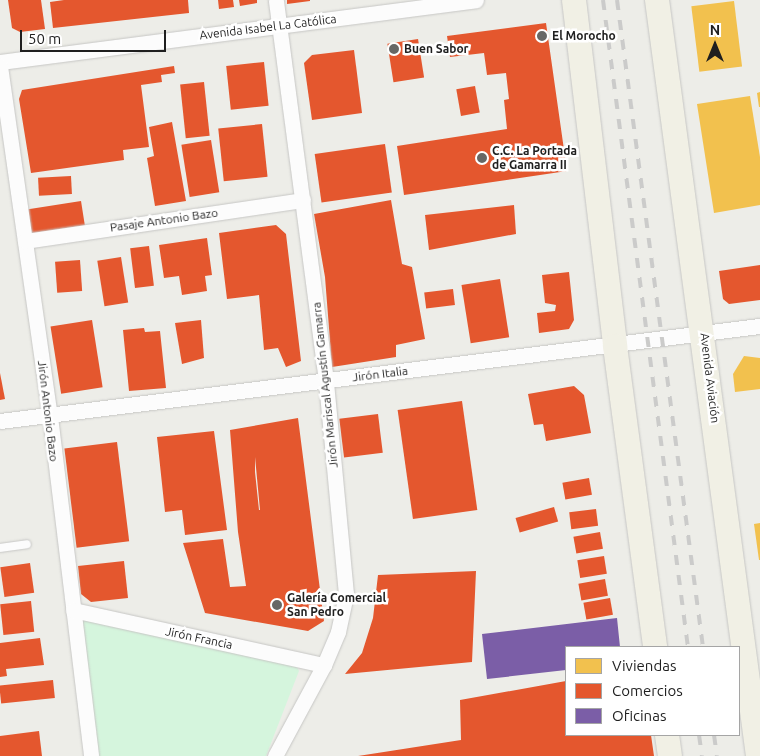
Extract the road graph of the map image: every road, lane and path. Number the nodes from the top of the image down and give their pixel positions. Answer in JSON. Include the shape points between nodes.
{"nodes":[{"id":1,"x":276,"y":0,"type":"edge"},
{"id":2,"x":476,"y":0,"type":"edge"},
{"id":3,"x":574,"y":0,"type":"edge"},
{"id":4,"x":657,"y":0,"type":"edge"},
{"id":5,"x":279,"y":26,"type":"junction"},
{"id":6,"x":0,"y":62,"type":"edge"},
{"id":7,"x":0,"y":66,"type":"edge"},
{"id":8,"x":303,"y":200,"type":"junction"},
{"id":9,"x":25,"y":241,"type":"junction"},
{"id":10,"x":760,"y":326,"type":"edge"},
{"id":11,"x":704,"y":333,"type":"junction"},
{"id":12,"x":615,"y":346,"type":"junction"},
{"id":13,"x":326,"y":381,"type":"junction"},
{"id":14,"x":50,"y":416,"type":"junction"},
{"id":15,"x":0,"y":422,"type":"edge"},
{"id":16,"x":26,"y":544,"type":"dead end"},
{"id":17,"x":0,"y":548,"type":"edge"},
{"id":18,"x":73,"y":610,"type":"junction"},
{"id":19,"x":655,"y":646,"type":"edge"},
{"id":20,"x":324,"y":665,"type":"junction"},
{"id":21,"x":754,"y":684,"type":"edge"},
{"id":22,"x":667,"y":736,"type":"edge"},
{"id":23,"x":91,"y":756,"type":"edge"},
{"id":24,"x":275,"y":756,"type":"edge"},
{"id":25,"x":670,"y":756,"type":"edge"},
{"id":26,"x":758,"y":756,"type":"edge"}],
"edges":[{"from":1,"to":5,"type":"street","name":"Jirón Mariscal Agustín Gamarra"},
{"from":2,"to":5,"type":"street","name":"Avenida Isabel La Católica"},
{"from":3,"to":12,"type":"main road"},
{"from":4,"to":11,"type":"main road","name":"Avenida Aviación"},
{"from":5,"to":6,"type":"street","name":"Avenida Isabel La Católica"},
{"from":5,"to":8,"type":"street","name":"Jirón Mariscal Agustín Gamarra"},
{"from":7,"to":9,"type":"street","name":"Jirón Antonio Bazo"},
{"from":8,"to":9,"type":"street","name":"Pasaje Antonio Bazo"},
{"from":8,"to":13,"type":"street","name":"Jirón Mariscal Agustín Gamarra"},
{"from":9,"to":14,"type":"street","name":"Jirón Antonio Bazo"},
{"from":10,"to":11,"type":"street","name":"Jirón Italia"},
{"from":11,"to":12,"type":"street","name":"Jirón Italia"},
{"from":11,"to":21,"type":"main road","name":"Avenida Aviación"},
{"from":12,"to":13,"type":"street","name":"Jirón Italia"},
{"from":12,"to":19,"type":"main road"},
{"from":13,"to":14,"type":"street","name":"Jirón Italia"},
{"from":13,"to":20,"type":"street","name":"Jirón Mariscal Agustín Gamarra","via":[[346,594],[338,632]]},
{"from":14,"to":15,"type":"street","name":"Jirón Italia"},
{"from":14,"to":18,"type":"street","name":"Jirón Antonio Bazo"},
{"from":16,"to":17,"type":"lane"},
{"from":18,"to":20,"type":"street","name":"Jirón Francia"},
{"from":18,"to":23,"type":"street","name":"Jirón Antonio Bazo"},
{"from":20,"to":24,"type":"street","name":"Jirón Mariscal Agustín Gamarra"},
{"from":21,"to":26,"type":"main road","name":"Avenida Aviación"},
{"from":22,"to":25,"type":"main road"}]}
